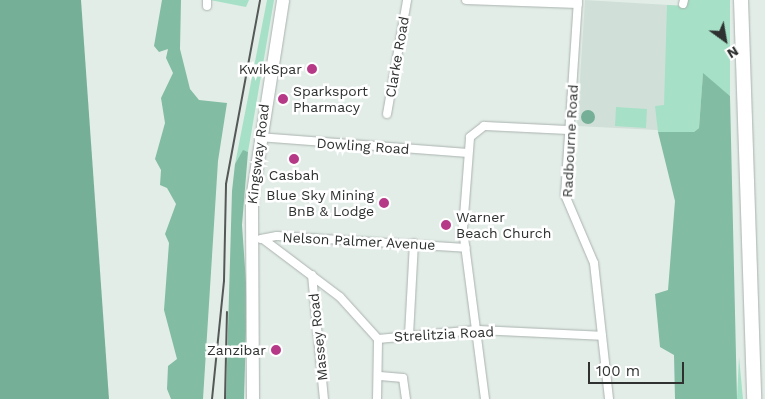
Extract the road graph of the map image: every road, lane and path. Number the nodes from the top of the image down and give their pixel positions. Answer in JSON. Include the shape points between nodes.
{"nodes":[{"id":1,"x":283,"y":0,"type":"edge"},
{"id":2,"x":407,"y":0,"type":"edge"},
{"id":3,"x":468,"y":0,"type":"edge"},
{"id":4,"x":741,"y":0,"type":"edge"},
{"id":5,"x":578,"y":2,"type":"edge"},
{"id":6,"x":387,"y":114,"type":"dead end"},
{"id":7,"x":569,"y":130,"type":"junction"},
{"id":8,"x":259,"y":137,"type":"junction"},
{"id":9,"x":467,"y":153,"type":"junction"},
{"id":10,"x":258,"y":240,"type":"junction"},
{"id":11,"x":414,"y":243,"type":"junction"},
{"id":12,"x":466,"y":248,"type":"junction"},
{"id":13,"x":312,"y":275,"type":"junction"},
{"id":14,"x":477,"y":330,"type":"junction"},
{"id":15,"x":409,"y":335,"type":"junction"},
{"id":16,"x":602,"y":336,"type":"junction"},
{"id":17,"x":378,"y":339,"type":"junction"},
{"id":18,"x":380,"y":376,"type":"junction"},
{"id":19,"x":253,"y":399,"type":"edge"},
{"id":20,"x":324,"y":399,"type":"edge"},
{"id":21,"x":377,"y":399,"type":"edge"},
{"id":22,"x":406,"y":399,"type":"edge"},
{"id":23,"x":485,"y":399,"type":"edge"},
{"id":24,"x":609,"y":399,"type":"edge"},
{"id":25,"x":754,"y":399,"type":"edge"}],
"edges":[{"from":1,"to":8,"type":"main road","name":"Kingsway Road"},
{"from":2,"to":6,"type":"street","name":"Clarke Road"},
{"from":3,"to":5,"type":"street"},
{"from":4,"to":25,"type":"highway"},
{"from":5,"to":7,"type":"street","name":"Radbourne Road"},
{"from":7,"to":9,"type":"street","via":[[490,126],[475,130]]},
{"from":7,"to":16,"type":"street","name":"Radbourne Road","via":[[565,196],[594,262]]},
{"from":8,"to":9,"type":"street","name":"Dowling Road"},
{"from":8,"to":10,"type":"main road","name":"Kingsway Road"},
{"from":9,"to":12,"type":"street"},
{"from":10,"to":11,"type":"street","name":"Nelson Palmer Avenue"},
{"from":10,"to":13,"type":"street","name":"Strelitzia Road"},
{"from":10,"to":19,"type":"main road","name":"Kingsway Road"},
{"from":11,"to":12,"type":"street","name":"Nelson Palmer Avenue"},
{"from":11,"to":15,"type":"street"},
{"from":12,"to":14,"type":"street"},
{"from":13,"to":17,"type":"street","name":"Strelitzia Road","via":[[340,297]]},
{"from":13,"to":20,"type":"street","name":"Massey Road"},
{"from":14,"to":15,"type":"street","name":"Strelitzia Road"},
{"from":14,"to":16,"type":"street","name":"Strelitzia Road"},
{"from":14,"to":23,"type":"street"},
{"from":15,"to":17,"type":"street","name":"Strelitzia Road"},
{"from":16,"to":24,"type":"street","name":"Radbourne Road"},
{"from":17,"to":18,"type":"street"},
{"from":18,"to":21,"type":"street"},
{"from":18,"to":22,"type":"street","via":[[403,378]]}]}
